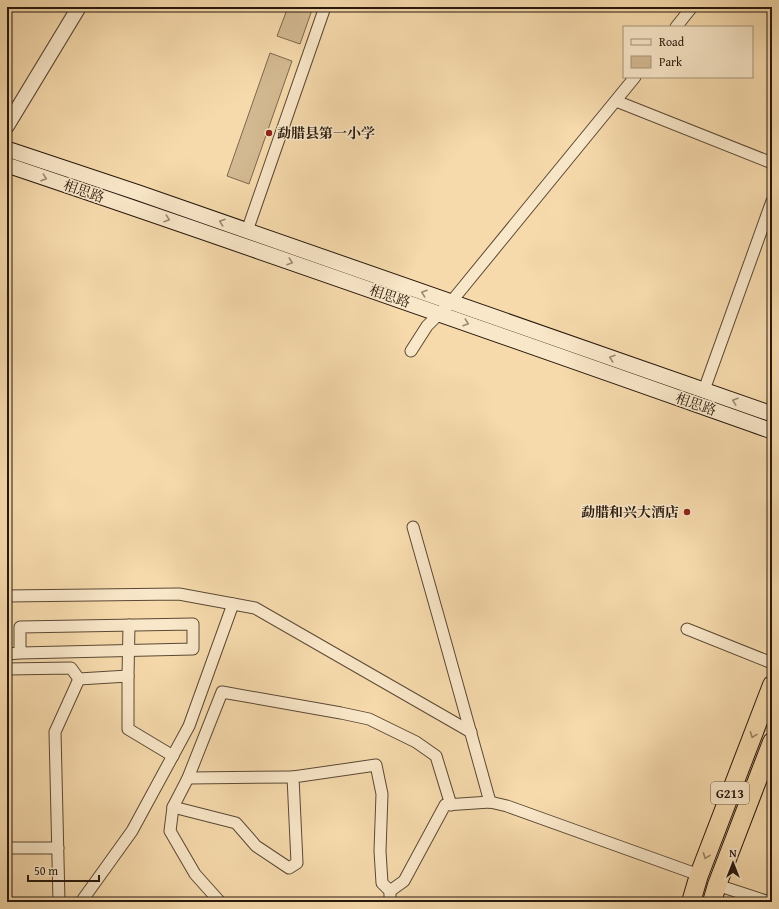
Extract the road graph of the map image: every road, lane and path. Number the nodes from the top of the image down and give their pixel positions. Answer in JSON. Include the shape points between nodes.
{"nodes":[{"id":1,"x":79,"y":7,"type":"edge"},
{"id":2,"x":325,"y":7,"type":"edge"},
{"id":3,"x":692,"y":7,"type":"edge"},
{"id":4,"x":677,"y":26,"type":"edge"},
{"id":5,"x":634,"y":78,"type":"edge"},
{"id":6,"x":616,"y":101,"type":"junction"},
{"id":7,"x":7,"y":126,"type":"edge"},
{"id":8,"x":7,"y":149,"type":"edge"},
{"id":9,"x":772,"y":163,"type":"edge"},
{"id":10,"x":7,"y":165,"type":"edge"},
{"id":11,"x":772,"y":201,"type":"edge"},
{"id":12,"x":247,"y":230,"type":"junction"},
{"id":13,"x":452,"y":302,"type":"junction"},
{"id":14,"x":440,"y":314,"type":"junction"},
{"id":15,"x":411,"y":351,"type":"dead end"},
{"id":16,"x":704,"y":390,"type":"junction"},
{"id":17,"x":772,"y":414,"type":"edge"},
{"id":18,"x":772,"y":431,"type":"edge"},
{"id":19,"x":412,"y":526,"type":"dead end"},
{"id":20,"x":7,"y":596,"type":"edge"},
{"id":21,"x":233,"y":604,"type":"junction"},
{"id":22,"x":129,"y":625,"type":"junction"},
{"id":23,"x":687,"y":629,"type":"dead end"},
{"id":24,"x":129,"y":651,"type":"junction"},
{"id":25,"x":20,"y":653,"type":"junction"},
{"id":26,"x":7,"y":654,"type":"edge"},
{"id":27,"x":772,"y":663,"type":"edge"},
{"id":28,"x":7,"y":669,"type":"edge"},
{"id":29,"x":128,"y":676,"type":"junction"},
{"id":30,"x":79,"y":678,"type":"junction"},
{"id":31,"x":772,"y":685,"type":"edge"},
{"id":32,"x":471,"y":732,"type":"junction"},
{"id":33,"x":772,"y":742,"type":"edge"},
{"id":34,"x":173,"y":756,"type":"junction"},
{"id":35,"x":293,"y":777,"type":"junction"},
{"id":36,"x":188,"y":778,"type":"junction"},
{"id":37,"x":490,"y":802,"type":"junction"},
{"id":38,"x":451,"y":805,"type":"junction"},
{"id":39,"x":173,"y":807,"type":"junction"},
{"id":40,"x":718,"y":825,"type":"junction"},
{"id":41,"x":738,"y":831,"type":"junction"},
{"id":42,"x":7,"y":848,"type":"edge"},
{"id":43,"x":58,"y":848,"type":"junction"},
{"id":44,"x":699,"y":875,"type":"junction"},
{"id":45,"x":714,"y":894,"type":"edge"},
{"id":46,"x":390,"y":896,"type":"edge"},
{"id":47,"x":59,"y":902,"type":"edge"},
{"id":48,"x":82,"y":902,"type":"edge"},
{"id":49,"x":220,"y":902,"type":"edge"},
{"id":50,"x":691,"y":902,"type":"edge"},
{"id":51,"x":769,"y":902,"type":"edge"}],
"edges":[{"from":1,"to":7,"type":"street"},
{"from":2,"to":12,"type":"street"},
{"from":3,"to":4,"type":"street"},
{"from":5,"to":6,"type":"street"},
{"from":6,"to":9,"type":"street"},
{"from":6,"to":13,"type":"street"},
{"from":12,"to":8,"type":"main road","name":"相思路","one_way":true},
{"from":10,"to":14,"type":"main road","name":"相思路","one_way":true},
{"from":11,"to":16,"type":"street"},
{"from":13,"to":12,"type":"main road","name":"相思路","one_way":true},
{"from":13,"to":14,"type":"street"},
{"from":16,"to":13,"type":"main road","name":"相思路","one_way":true},
{"from":14,"to":15,"type":"street","via":[[427,326]]},
{"from":14,"to":18,"type":"main road","name":"相思路","one_way":true},
{"from":17,"to":16,"type":"main road","name":"相思路","one_way":true},
{"from":19,"to":32,"type":"street"},
{"from":20,"to":21,"type":"street","via":[[179,594]]},
{"from":21,"to":32,"type":"street","via":[[255,608]]},
{"from":21,"to":34,"type":"street","via":[[189,726]]},
{"from":22,"to":24,"type":"street"},
{"from":22,"to":24,"type":"street","via":[[193,624],[193,649]]},
{"from":22,"to":25,"type":"street","via":[[20,627]]},
{"from":23,"to":27,"type":"street"},
{"from":24,"to":25,"type":"street"},
{"from":24,"to":29,"type":"street"},
{"from":25,"to":26,"type":"street"},
{"from":28,"to":30,"type":"street","via":[[72,668]]},
{"from":29,"to":30,"type":"street"},
{"from":29,"to":34,"type":"street","via":[[128,729]]},
{"from":30,"to":43,"type":"street","via":[[55,732]]},
{"from":31,"to":40,"type":"highway","number":"G213","one_way":true},
{"from":32,"to":37,"type":"street"},
{"from":33,"to":41,"type":"highway","number":"G213"},
{"from":34,"to":48,"type":"street","via":[[132,831]]},
{"from":35,"to":36,"type":"street"},
{"from":35,"to":39,"type":"street","via":[[297,863],[289,868],[256,846],[236,823]]},
{"from":35,"to":46,"type":"street","via":[[376,765],[382,794],[382,883]]},
{"from":36,"to":38,"type":"street","via":[[222,692],[369,719],[416,742],[436,756]]},
{"from":36,"to":39,"type":"street"},
{"from":37,"to":38,"type":"street"},
{"from":37,"to":44,"type":"street"},
{"from":38,"to":46,"type":"street","via":[[445,805],[404,881]]},
{"from":39,"to":49,"type":"street","via":[[170,831],[195,874]]},
{"from":40,"to":41,"type":"highway"},
{"from":40,"to":44,"type":"highway","number":"G213","one_way":true},
{"from":41,"to":45,"type":"highway","number":"G213"},
{"from":42,"to":43,"type":"street"},
{"from":43,"to":47,"type":"street"},
{"from":44,"to":50,"type":"highway","number":"G213"},
{"from":45,"to":51,"type":"street"}]}
